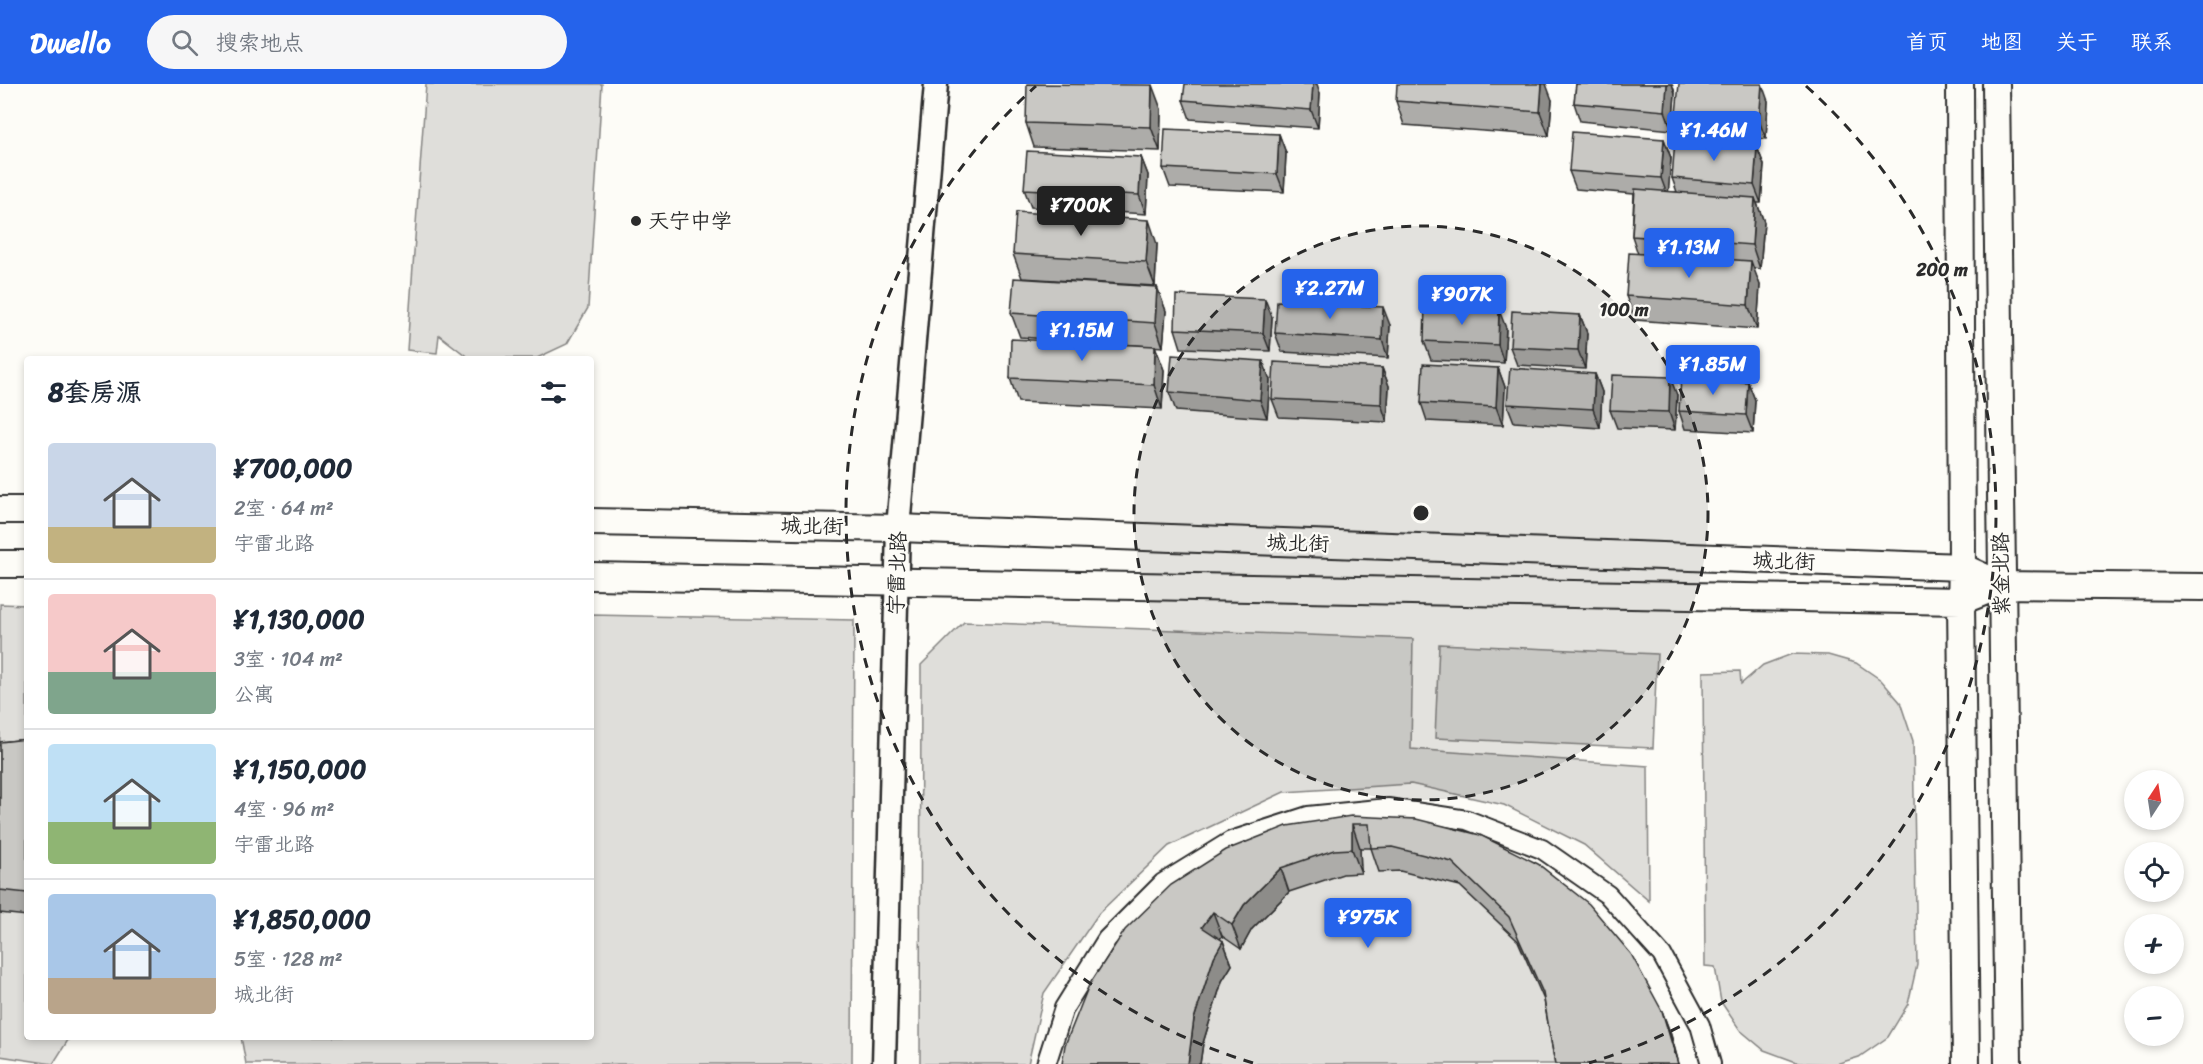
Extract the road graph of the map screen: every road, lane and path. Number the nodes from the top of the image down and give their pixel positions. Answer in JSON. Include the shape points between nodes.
{"nodes":[{"id":1,"x":936,"y":84,"type":"edge"},
{"id":2,"x":1960,"y":84,"type":"edge"},
{"id":3,"x":1996,"y":84,"type":"edge"},
{"id":4,"x":0,"y":510,"type":"edge"},
{"id":5,"x":24,"y":510,"type":"edge"},
{"id":6,"x":594,"y":522,"type":"edge"},
{"id":7,"x":898,"y":528,"type":"junction"},
{"id":8,"x":0,"y":564,"type":"edge"},
{"id":9,"x":24,"y":564,"type":"edge"},
{"id":10,"x":1962,"y":567,"type":"junction"},
{"id":11,"x":594,"y":576,"type":"edge"},
{"id":12,"x":896,"y":583,"type":"junction"},
{"id":13,"x":2001,"y":585,"type":"junction"},
{"id":14,"x":2203,"y":587,"type":"edge"},
{"id":15,"x":1961,"y":601,"type":"junction"},
{"id":16,"x":884,"y":1064,"type":"edge"},
{"id":17,"x":1046,"y":1064,"type":"edge"},
{"id":18,"x":1711,"y":1064,"type":"edge"},
{"id":19,"x":1966,"y":1064,"type":"edge"},
{"id":20,"x":2008,"y":1064,"type":"edge"}],
"edges":[{"from":1,"to":7,"type":"street","name":"宇雷北路"},
{"from":2,"to":10,"type":"main road","name":"紫金北路"},
{"from":3,"to":13,"type":"main road","name":"紫金北路"},
{"from":4,"to":5,"type":"main road"},
{"from":6,"to":7,"type":"main road","name":"城北街"},
{"from":7,"to":10,"type":"main road","name":"城北街"},
{"from":7,"to":12,"type":"street","name":"宇雷北路"},
{"from":8,"to":9,"type":"main road"},
{"from":10,"to":13,"type":"main road","name":"城北街"},
{"from":10,"to":15,"type":"main road","name":"紫金北路"},
{"from":11,"to":12,"type":"main road","name":"城北街"},
{"from":12,"to":15,"type":"main road","name":"城北街"},
{"from":12,"to":16,"type":"street","name":"宇雷北路"},
{"from":13,"to":14,"type":"main road","name":"城北街"},
{"from":13,"to":15,"type":"main road","name":"城北街"},
{"from":13,"to":20,"type":"main road","name":"紫金北路"},
{"from":15,"to":19,"type":"main road","name":"紫金北路"},
{"from":17,"to":18,"type":"street","via":[[1064,1008],[1107,939],[1163,883],[1231,841],[1308,816],[1388,808],[1467,820],[1542,849],[1608,895],[1662,955],[1700,1025]]}]}
